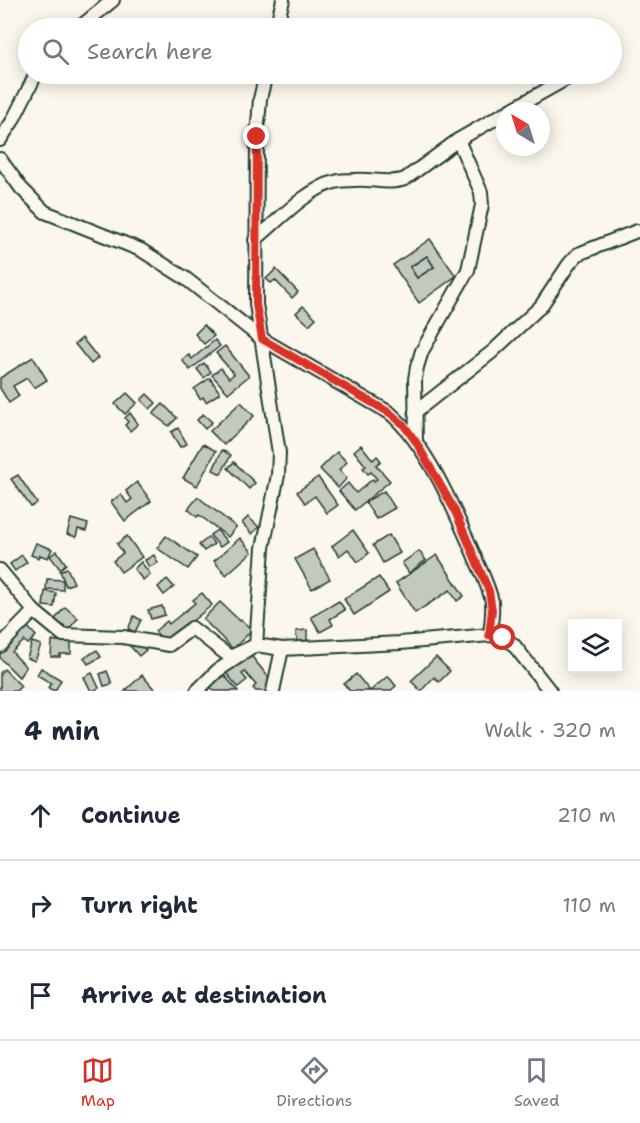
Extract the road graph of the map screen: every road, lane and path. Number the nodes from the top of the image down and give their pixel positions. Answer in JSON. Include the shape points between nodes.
{"nodes":[{"id":1,"x":113,"y":0,"type":"edge"},
{"id":2,"x":283,"y":0,"type":"edge"},
{"id":3,"x":91,"y":18,"type":"edge"},
{"id":4,"x":278,"y":18,"type":"edge"},
{"id":5,"x":31,"y":84,"type":"edge"},
{"id":6,"x":264,"y":84,"type":"edge"},
{"id":7,"x":557,"y":84,"type":"edge"},
{"id":8,"x":525,"y":102,"type":"edge"},
{"id":9,"x":496,"y":118,"type":"edge"},
{"id":10,"x":0,"y":140,"type":"edge"},
{"id":11,"x":458,"y":140,"type":"junction"},
{"id":12,"x":0,"y":159,"type":"edge"},
{"id":13,"x":637,"y":231,"type":"dead end"},
{"id":14,"x":255,"y":240,"type":"junction"},
{"id":15,"x":262,"y":339,"type":"junction"},
{"id":16,"x":415,"y":412,"type":"junction"},
{"id":17,"x":416,"y":442,"type":"junction"},
{"id":18,"x":0,"y":570,"type":"edge"},
{"id":19,"x":34,"y":611,"type":"junction"},
{"id":20,"x":489,"y":635,"type":"junction"},
{"id":21,"x":256,"y":645,"type":"junction"},
{"id":22,"x":0,"y":646,"type":"edge"},
{"id":23,"x":282,"y":649,"type":"junction"},
{"id":24,"x":197,"y":691,"type":"edge"},
{"id":25,"x":273,"y":691,"type":"edge"},
{"id":26,"x":550,"y":691,"type":"edge"}],
"edges":[{"from":1,"to":3,"type":"street"},
{"from":2,"to":4,"type":"street"},
{"from":5,"to":10,"type":"street"},
{"from":6,"to":14,"type":"street","via":[[257,137]]},
{"from":7,"to":8,"type":"street"},
{"from":9,"to":11,"type":"street"},
{"from":11,"to":14,"type":"street","via":[[398,181],[358,179],[323,186]]},
{"from":11,"to":16,"type":"street","via":[[481,192],[482,205],[468,270],[422,351],[417,367]]},
{"from":12,"to":15,"type":"street","via":[[45,212],[141,250]]},
{"from":13,"to":16,"type":"street","via":[[578,254],[542,306],[492,352]]},
{"from":14,"to":15,"type":"street","via":[[256,304]]},
{"from":15,"to":17,"type":"street","via":[[390,413]]},
{"from":15,"to":21,"type":"street","via":[[279,453],[263,548]]},
{"from":16,"to":17,"type":"street"},
{"from":17,"to":20,"type":"street","via":[[454,509],[489,591]]},
{"from":18,"to":19,"type":"street"},
{"from":19,"to":21,"type":"street","via":[[63,635],[123,637],[169,645],[192,628],[230,657]]},
{"from":19,"to":22,"type":"street"},
{"from":20,"to":23,"type":"street"},
{"from":20,"to":26,"type":"street","via":[[513,644]]},
{"from":21,"to":23,"type":"street"},
{"from":21,"to":24,"type":"street","via":[[217,671]]},
{"from":23,"to":25,"type":"street"}]}
